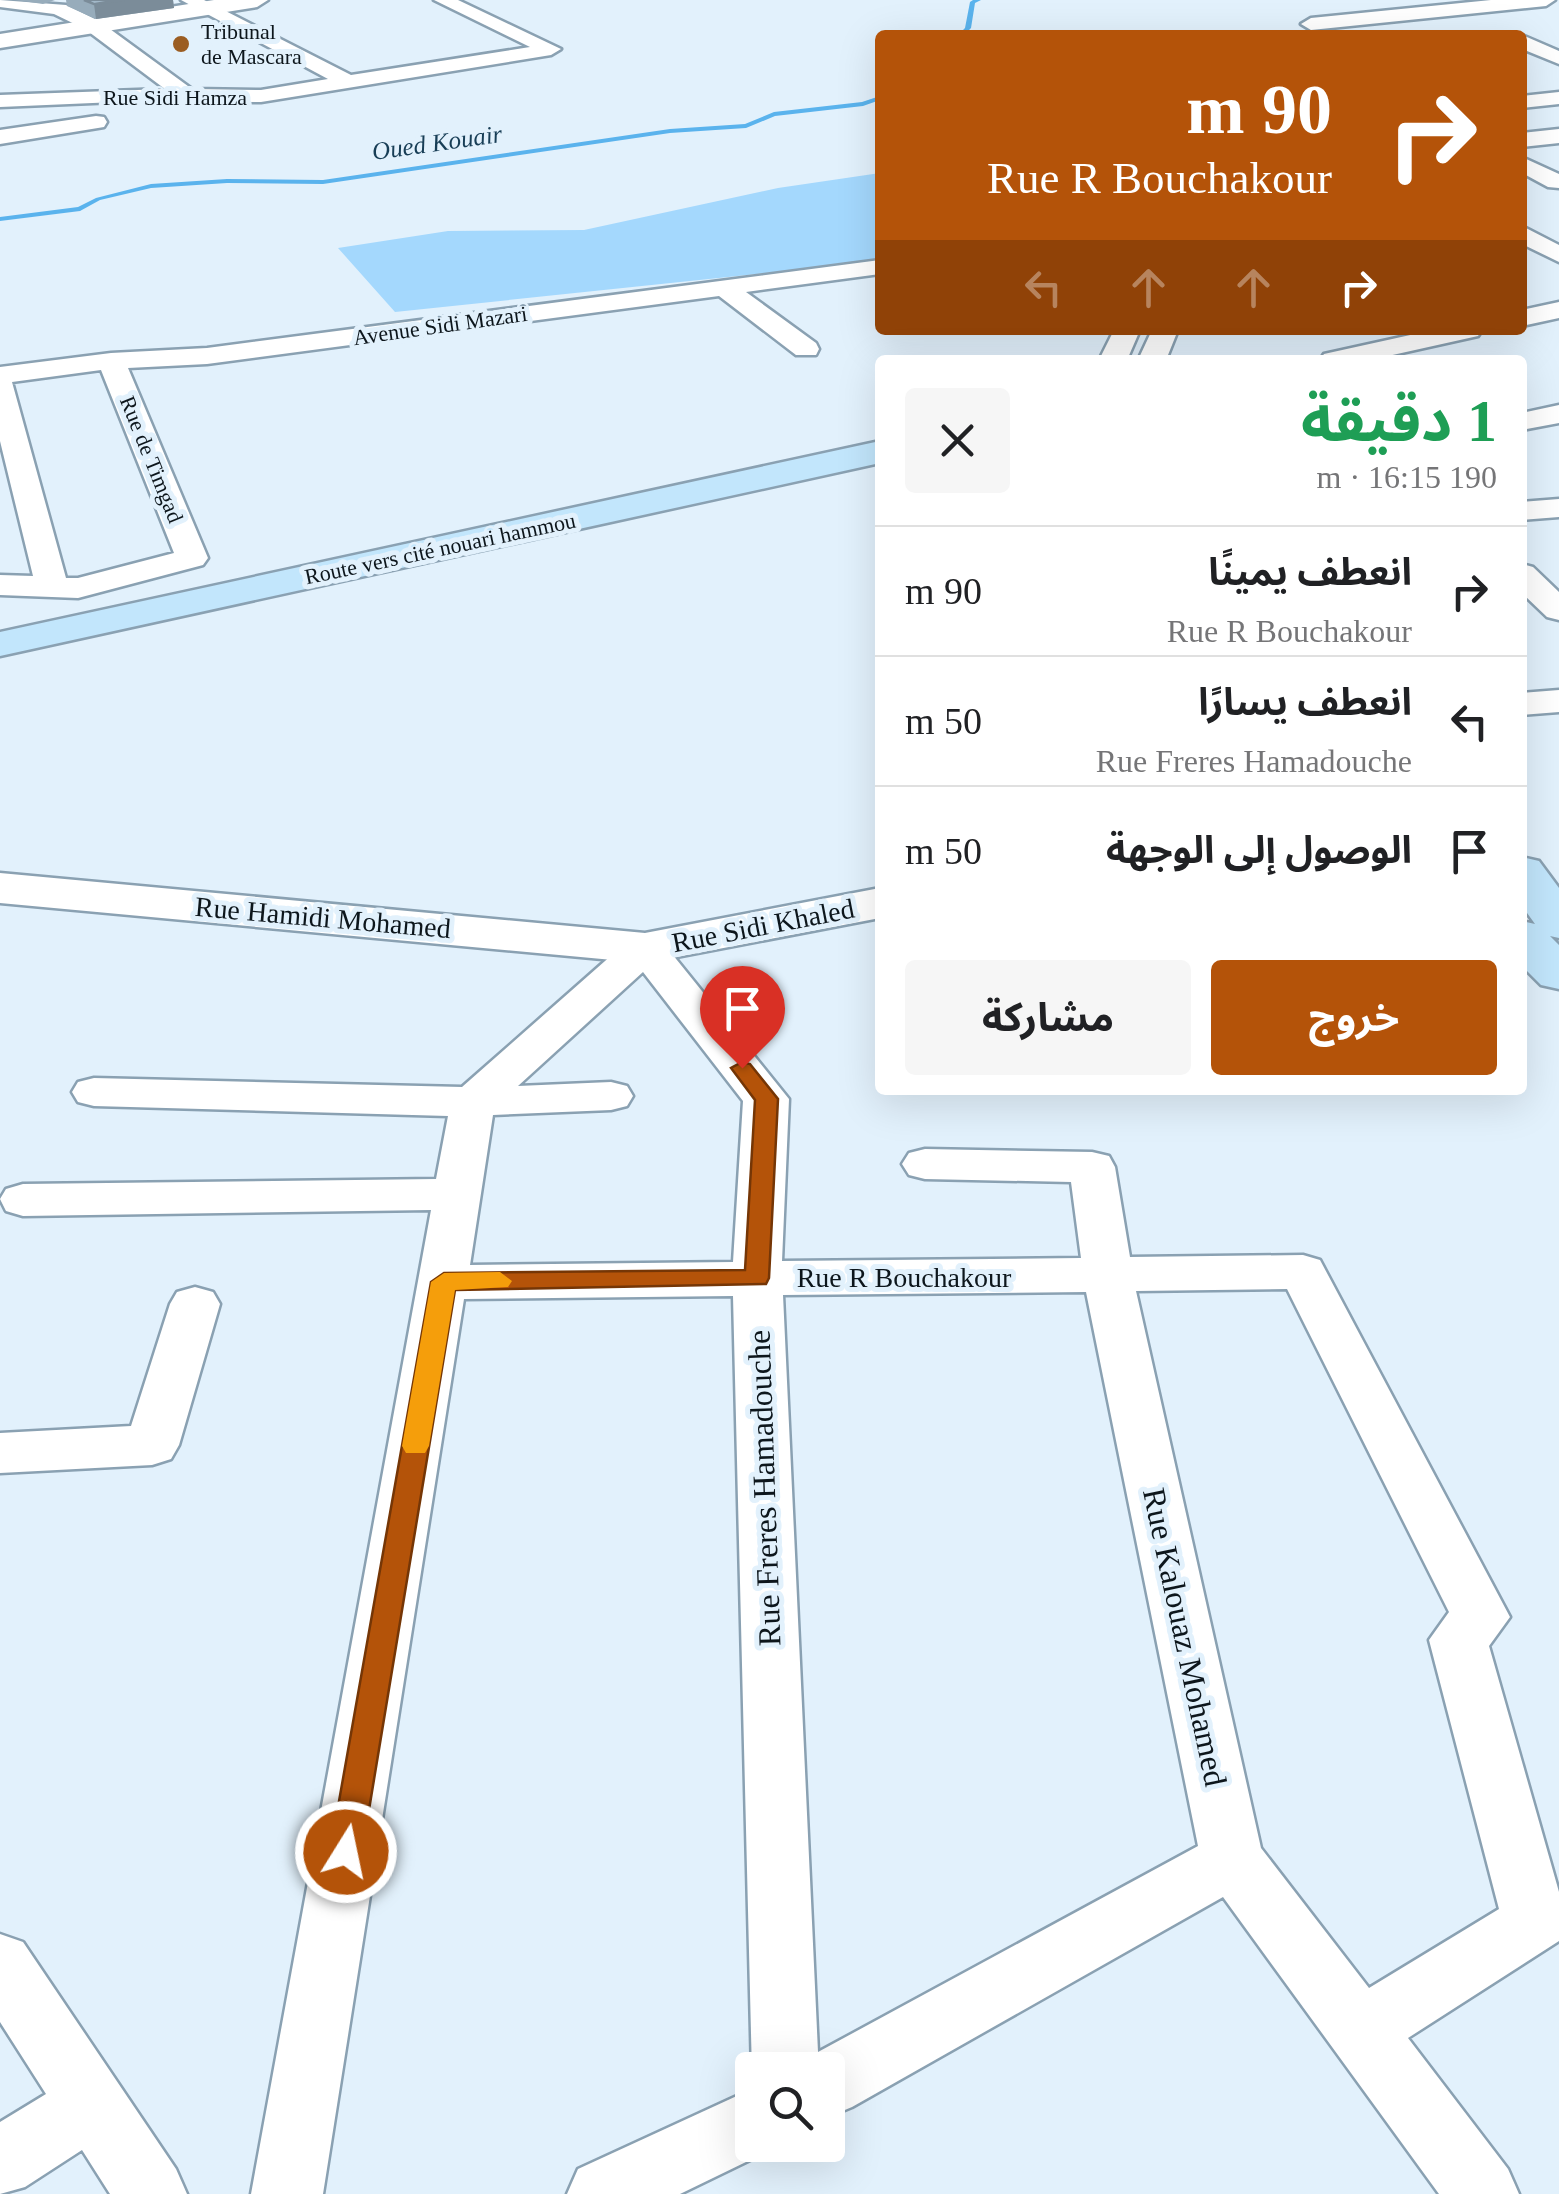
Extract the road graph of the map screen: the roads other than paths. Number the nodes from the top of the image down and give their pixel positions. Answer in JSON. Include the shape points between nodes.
{"nodes":[{"id":1,"x":257,"y":0,"type":"edge"},
{"id":2,"x":443,"y":0,"type":"edge"},
{"id":3,"x":1325,"y":0,"type":"edge"},
{"id":4,"x":1374,"y":0,"type":"edge"},
{"id":5,"x":1544,"y":0,"type":"edge"},
{"id":6,"x":0,"y":1,"type":"edge"},
{"id":7,"x":199,"y":4,"type":"edge"},
{"id":8,"x":1456,"y":9,"type":"junction"},
{"id":9,"x":1404,"y":14,"type":"junction"},
{"id":10,"x":92,"y":25,"type":"junction"},
{"id":11,"x":1307,"y":29,"type":"edge"},
{"id":12,"x":1499,"y":30,"type":"edge"},
{"id":13,"x":1542,"y":30,"type":"dead end"},
{"id":14,"x":1527,"y":31,"type":"edge"},
{"id":15,"x":0,"y":41,"type":"edge"},
{"id":16,"x":1527,"y":43,"type":"edge"},
{"id":17,"x":1559,"y":58,"type":"edge"},
{"id":18,"x":349,"y":82,"type":"junction"},
{"id":19,"x":188,"y":96,"type":"junction"},
{"id":20,"x":260,"y":96,"type":"junction"},
{"id":21,"x":1559,"y":98,"type":"edge"},
{"id":22,"x":0,"y":101,"type":"edge"},
{"id":23,"x":1527,"y":101,"type":"edge"},
{"id":24,"x":1559,"y":136,"type":"edge"},
{"id":25,"x":0,"y":137,"type":"edge"},
{"id":26,"x":1527,"y":139,"type":"edge"},
{"id":27,"x":1527,"y":167,"type":"edge"},
{"id":28,"x":1557,"y":182,"type":"edge"},
{"id":29,"x":1527,"y":185,"type":"edge"},
{"id":30,"x":1527,"y":237,"type":"edge"},
{"id":31,"x":1559,"y":254,"type":"edge"},
{"id":32,"x":875,"y":268,"type":"edge"},
{"id":33,"x":723,"y":287,"type":"junction"},
{"id":34,"x":1559,"y":310,"type":"edge"},
{"id":35,"x":1527,"y":317,"type":"edge"},
{"id":36,"x":1446,"y":335,"type":"edge"},
{"id":37,"x":806,"y":349,"type":"dead end"},
{"id":38,"x":1356,"y":355,"type":"edge"},
{"id":39,"x":112,"y":361,"type":"junction"},
{"id":40,"x":0,"y":375,"type":"edge"},
{"id":41,"x":0,"y":384,"type":"edge"},
{"id":42,"x":1558,"y":415,"type":"edge"},
{"id":43,"x":1527,"y":421,"type":"edge"},
{"id":44,"x":875,"y":453,"type":"edge"},
{"id":45,"x":875,"y":475,"type":"edge"},
{"id":46,"x":1559,"y":508,"type":"edge"},
{"id":47,"x":1527,"y":511,"type":"edge"},
{"id":48,"x":1527,"y":579,"type":"edge"},
{"id":49,"x":0,"y":585,"type":"edge"},
{"id":50,"x":52,"y":587,"type":"junction"},
{"id":51,"x":1559,"y":610,"type":"edge"},
{"id":52,"x":0,"y":644,"type":"edge"},
{"id":53,"x":0,"y":662,"type":"edge"},
{"id":54,"x":1559,"y":700,"type":"edge"},
{"id":55,"x":1527,"y":703,"type":"edge"},
{"id":56,"x":1527,"y":878,"type":"edge"},
{"id":57,"x":0,"y":888,"type":"edge"},
{"id":58,"x":875,"y":904,"type":"edge"},
{"id":59,"x":1559,"y":923,"type":"edge"},
{"id":60,"x":1527,"y":941,"type":"edge"},
{"id":61,"x":645,"y":948,"type":"junction"},
{"id":62,"x":1559,"y":974,"type":"edge"},
{"id":63,"x":94,"y":1092,"type":"dead end"},
{"id":64,"x":611,"y":1096,"type":"dead end"},
{"id":65,"x":473,"y":1102,"type":"junction"},
{"id":66,"x":925,"y":1164,"type":"dead end"},
{"id":67,"x":458,"y":1194,"type":"junction"},
{"id":68,"x":22,"y":1200,"type":"dead end"},
{"id":69,"x":1108,"y":1276,"type":"junction"},
{"id":70,"x":757,"y":1278,"type":"junction"},
{"id":71,"x":444,"y":1282,"type":"junction"},
{"id":72,"x":196,"y":1304,"type":"dead end"},
{"id":73,"x":0,"y":1454,"type":"edge"},
{"id":74,"x":1232,"y":1859,"type":"junction"},
{"id":75,"x":0,"y":1964,"type":"edge"},
{"id":76,"x":1360,"y":2030,"type":"junction"},
{"id":77,"x":784,"y":2052,"type":"edge"},
{"id":78,"x":845,"y":2075,"type":"edge"},
{"id":79,"x":92,"y":2104,"type":"junction"},
{"id":80,"x":735,"y":2131,"type":"edge"},
{"id":81,"x":0,"y":2162,"type":"edge"},
{"id":82,"x":151,"y":2194,"type":"edge"},
{"id":83,"x":287,"y":2194,"type":"edge"},
{"id":84,"x":603,"y":2194,"type":"edge"},
{"id":85,"x":1483,"y":2194,"type":"edge"}],
"edges":[{"from":1,"to":7,"type":"street"},
{"from":2,"to":18,"type":"street","name":"Rue Sidi Hamza","via":[[551,49]]},
{"from":3,"to":11,"type":"street"},
{"from":4,"to":9,"type":"street"},
{"from":5,"to":8,"type":"street"},
{"from":6,"to":10,"type":"street","via":[[59,9]]},
{"from":7,"to":10,"type":"street"},
{"from":7,"to":18,"type":"street"},
{"from":8,"to":9,"type":"street"},
{"from":8,"to":12,"type":"street"},
{"from":9,"to":11,"type":"street"},
{"from":10,"to":15,"type":"street"},
{"from":10,"to":19,"type":"street"},
{"from":13,"to":14,"type":"street"},
{"from":16,"to":17,"type":"street"},
{"from":18,"to":20,"type":"street","name":"Rue Sidi Hamza"},
{"from":19,"to":20,"type":"street","name":"Rue Sidi Hamza"},
{"from":19,"to":22,"type":"street","name":"Rue Sidi Hamza"},
{"from":20,"to":25,"type":"street"},
{"from":21,"to":23,"type":"street"},
{"from":24,"to":26,"type":"street"},
{"from":27,"to":28,"type":"street"},
{"from":28,"to":29,"type":"street"},
{"from":30,"to":31,"type":"street"},
{"from":32,"to":33,"type":"street","name":"Avenue Sidi Mazari"},
{"from":33,"to":37,"type":"street"},
{"from":33,"to":39,"type":"street","name":"Avenue Sidi Mazari","via":[[207,356]]},
{"from":34,"to":35,"type":"street"},
{"from":36,"to":38,"type":"street"},
{"from":39,"to":40,"type":"street","name":"Avenue Sidi Mazari"},
{"from":39,"to":50,"type":"street","name":"Rue de Timgad","via":[[192,558],[78,588]]},
{"from":41,"to":50,"type":"street"},
{"from":42,"to":43,"type":"street"},
{"from":44,"to":52,"type":"main road","name":"Route vers cité nouari hammou"},
{"from":45,"to":53,"type":"main road","name":"Route vers cité nouari hammou"},
{"from":46,"to":47,"type":"street"},
{"from":48,"to":51,"type":"street"},
{"from":49,"to":50,"type":"street"},
{"from":54,"to":55,"type":"street"},
{"from":56,"to":59,"type":"main road"},
{"from":57,"to":61,"type":"street","name":"Rue Hamidi Mohamed"},
{"from":58,"to":61,"type":"street","name":"Rue Sidi Khaled"},
{"from":60,"to":62,"type":"main road"},
{"from":61,"to":65,"type":"street"},
{"from":61,"to":70,"type":"street","name":"Rue Freres Hamadouche","via":[[766,1099]]},
{"from":63,"to":65,"type":"street"},
{"from":64,"to":65,"type":"street"},
{"from":65,"to":67,"type":"street"},
{"from":66,"to":69,"type":"street","name":"Rue Kalouaz Mohamed","via":[[1092,1167]]},
{"from":67,"to":68,"type":"street"},
{"from":67,"to":71,"type":"street"},
{"from":69,"to":70,"type":"street","name":"Rue R Bouchakour"},
{"from":69,"to":74,"type":"street","name":"Rue Kalouaz Mohamed"},
{"from":69,"to":76,"type":"street","name":"Rue R Bouchakour","via":[[1304,1272],[1481,1617],[1458,1640],[1535,1922]]},
{"from":70,"to":71,"type":"street","name":"Rue R Bouchakour"},
{"from":70,"to":77,"type":"street","name":"Rue Freres Hamadouche"},
{"from":71,"to":83,"type":"street"},
{"from":72,"to":73,"type":"street","via":[[152,1444]]},
{"from":74,"to":76,"type":"street","name":"Rue Kalouaz Mohamed"},
{"from":74,"to":78,"type":"street"},
{"from":75,"to":79,"type":"street"},
{"from":76,"to":85,"type":"street","name":"Rue Kalouaz Mohamed"},
{"from":79,"to":81,"type":"street"},
{"from":79,"to":82,"type":"street"},
{"from":80,"to":84,"type":"street"}]}
